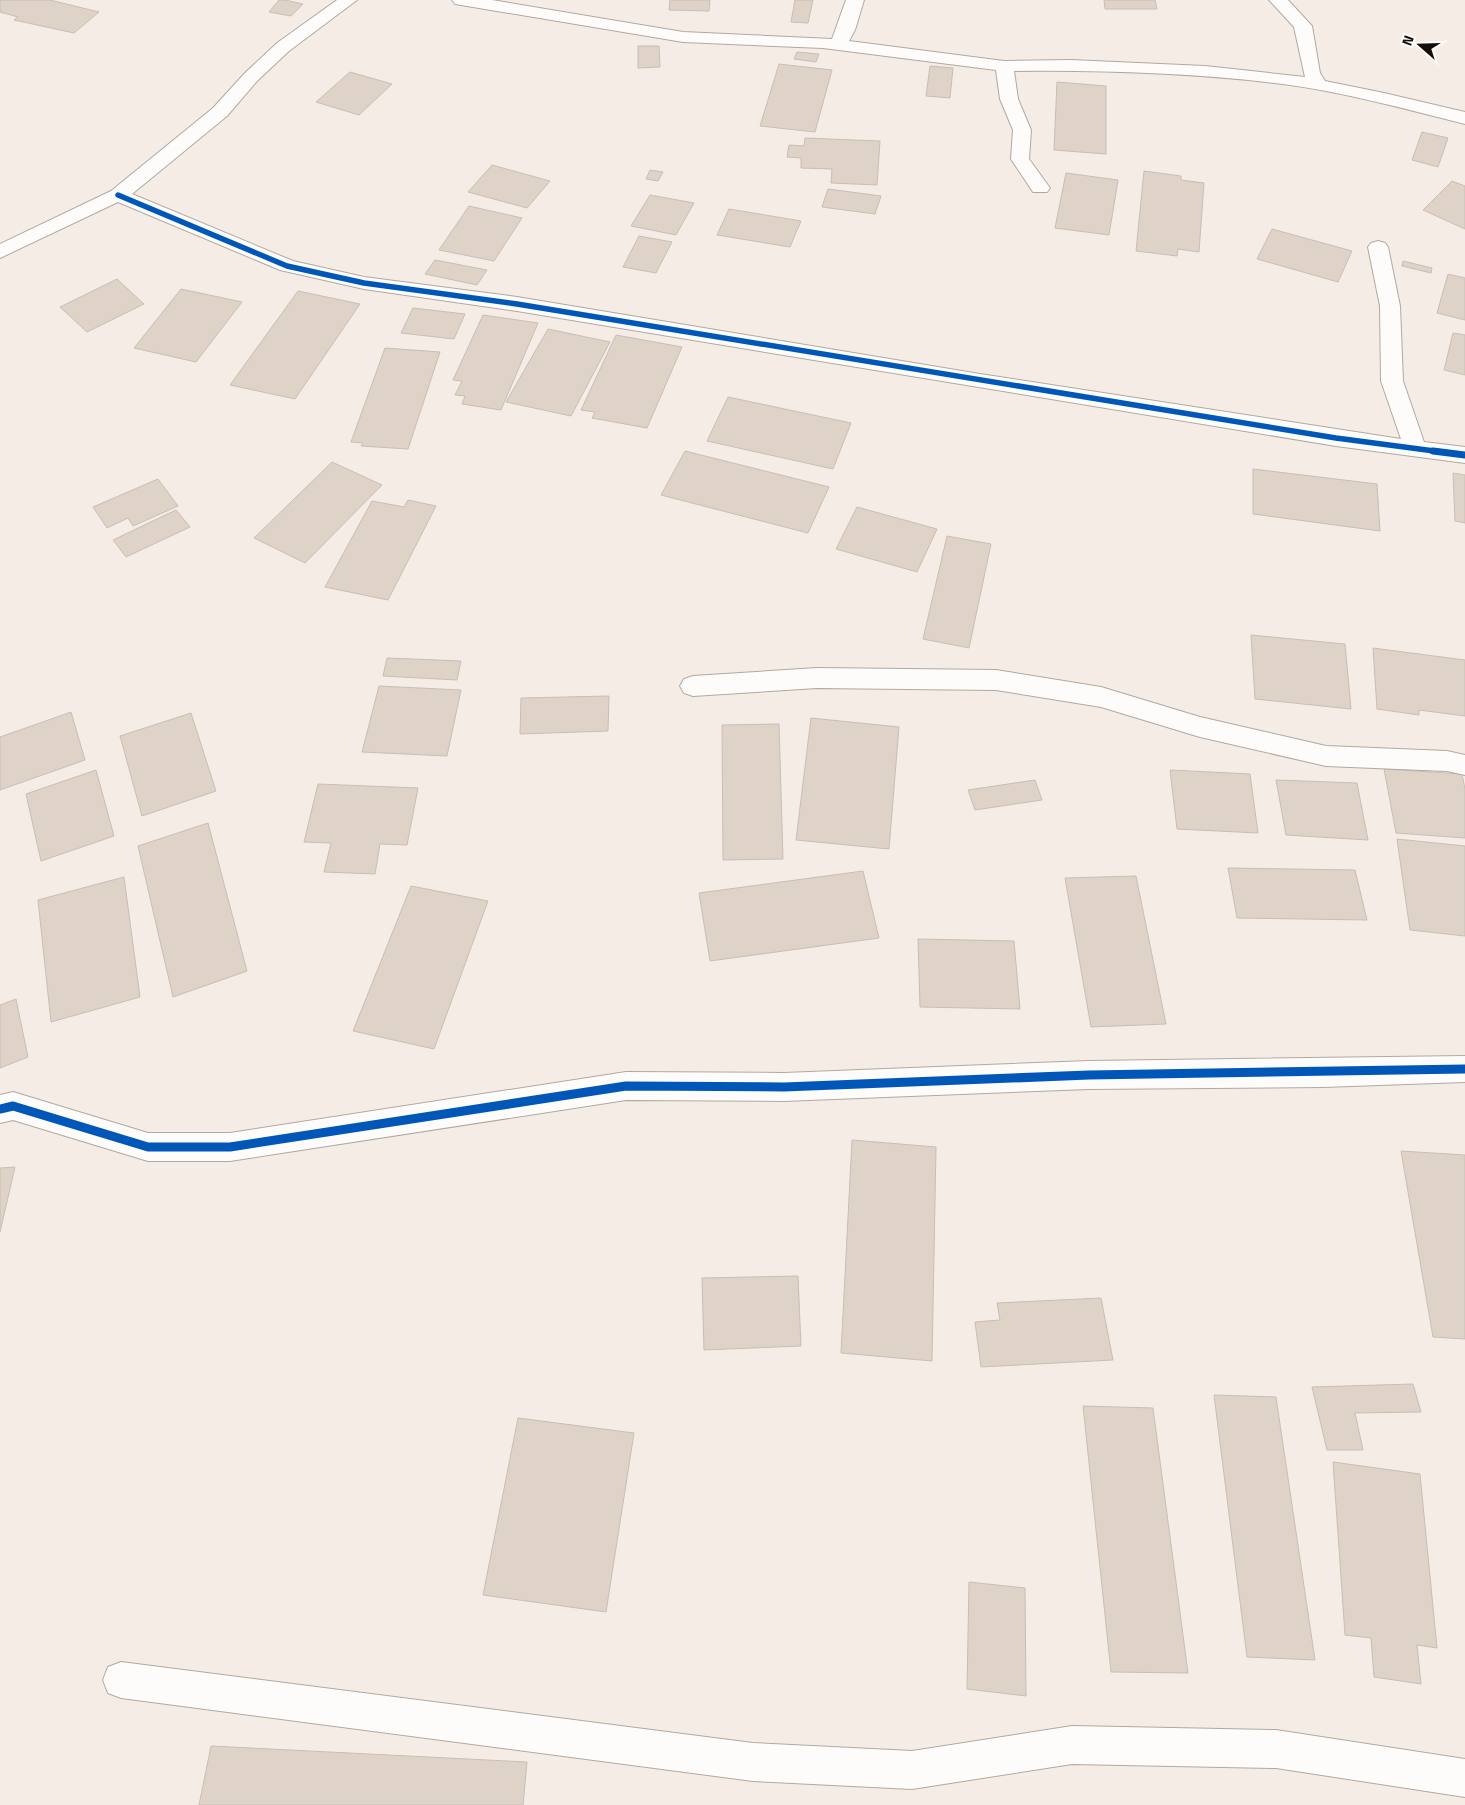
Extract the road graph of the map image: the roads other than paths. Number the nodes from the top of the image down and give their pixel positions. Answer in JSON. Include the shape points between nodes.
{"nodes":[{"id":1,"x":348,"y":0,"type":"edge"},
{"id":2,"x":461,"y":0,"type":"edge"},
{"id":3,"x":855,"y":0,"type":"edge"},
{"id":4,"x":1278,"y":0,"type":"edge"},
{"id":5,"x":838,"y":44,"type":"junction"},
{"id":6,"x":1004,"y":66,"type":"junction"},
{"id":7,"x":1319,"y":86,"type":"junction"},
{"id":8,"x":1465,"y":118,"type":"edge"},
{"id":9,"x":1040,"y":188,"type":"dead end"},
{"id":10,"x":118,"y":195,"type":"junction"},
{"id":11,"x":0,"y":233,"type":"edge"},
{"id":12,"x":1378,"y":247,"type":"dead end"},
{"id":13,"x":8,"y":248,"type":"edge"},
{"id":14,"x":1415,"y":448,"type":"junction"},
{"id":15,"x":1465,"y":455,"type":"edge"},
{"id":16,"x":693,"y":686,"type":"dead end"},
{"id":17,"x":1465,"y":765,"type":"edge"},
{"id":18,"x":1465,"y":1069,"type":"edge"},
{"id":19,"x":0,"y":1109,"type":"edge"},
{"id":20,"x":121,"y":1680,"type":"dead end"},
{"id":21,"x":1465,"y":1778,"type":"edge"}],
"edges":[{"from":1,"to":10,"type":"street","via":[[283,47],[250,76],[220,112]]},
{"from":2,"to":5,"type":"street","via":[[683,38]]},
{"from":3,"to":5,"type":"street"},
{"from":4,"to":7,"type":"street","via":[[1303,26],[1311,73]]},
{"from":5,"to":6,"type":"street"},
{"from":6,"to":7,"type":"street","via":[[1072,65],[1205,71],[1285,79]]},
{"from":6,"to":9,"type":"street","via":[[1009,99],[1022,130],[1020,159]]},
{"from":7,"to":8,"type":"street"},
{"from":10,"to":13,"type":"street"},
{"from":10,"to":14,"type":"street","via":[[287,266],[364,283],[517,304],[980,382]]},
{"from":11,"to":13,"type":"street"},
{"from":12,"to":14,"type":"street","via":[[1390,306],[1392,381]]},
{"from":14,"to":15,"type":"street"},
{"from":16,"to":17,"type":"street","via":[[817,678],[996,680],[1101,697],[1200,727],[1326,756],[1447,761]]},
{"from":18,"to":19,"type":"street","via":[[1089,1075],[784,1087],[626,1086],[230,1147],[148,1147],[13,1106]]},
{"from":20,"to":21,"type":"street","via":[[753,1762],[912,1770],[1072,1745],[1266,1748]]}]}
